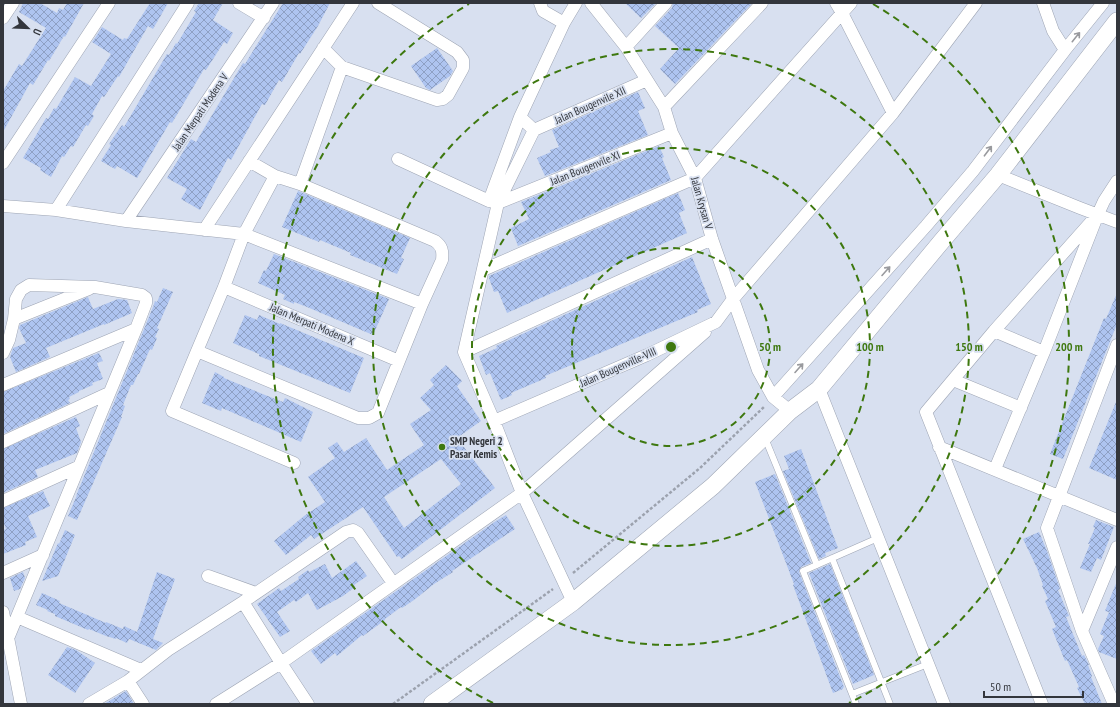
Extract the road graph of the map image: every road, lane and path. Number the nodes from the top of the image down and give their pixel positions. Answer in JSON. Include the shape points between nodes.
{"nodes":[{"id":1,"x":13,"y":3,"type":"edge"},
{"id":2,"x":109,"y":3,"type":"edge"},
{"id":3,"x":188,"y":3,"type":"edge"},
{"id":4,"x":239,"y":3,"type":"edge"},
{"id":5,"x":273,"y":3,"type":"edge"},
{"id":6,"x":354,"y":3,"type":"edge"},
{"id":7,"x":378,"y":3,"type":"edge"},
{"id":8,"x":540,"y":3,"type":"edge"},
{"id":9,"x":576,"y":3,"type":"edge"},
{"id":10,"x":591,"y":3,"type":"edge"},
{"id":11,"x":666,"y":3,"type":"edge"},
{"id":12,"x":762,"y":3,"type":"edge"},
{"id":13,"x":851,"y":3,"type":"edge"},
{"id":14,"x":976,"y":3,"type":"edge"},
{"id":15,"x":1043,"y":3,"type":"edge"},
{"id":16,"x":1103,"y":3,"type":"edge"},
{"id":17,"x":839,"y":8,"type":"edge"},
{"id":18,"x":3,"y":18,"type":"edge"},
{"id":19,"x":264,"y":18,"type":"junction"},
{"id":20,"x":1117,"y":21,"type":"edge"},
{"id":21,"x":564,"y":23,"type":"junction"},
{"id":22,"x":626,"y":47,"type":"junction"},
{"id":23,"x":323,"y":48,"type":"junction"},
{"id":24,"x":1065,"y":50,"type":"junction"},
{"id":25,"x":342,"y":67,"type":"junction"},
{"id":26,"x":647,"y":80,"type":"junction"},
{"id":27,"x":664,"y":107,"type":"junction"},
{"id":28,"x":893,"y":113,"type":"junction"},
{"id":29,"x":520,"y":117,"type":"junction"},
{"id":30,"x":534,"y":130,"type":"junction"},
{"id":31,"x":672,"y":133,"type":"junction"},
{"id":32,"x":398,"y":159,"type":"dead end"},
{"id":33,"x":249,"y":161,"type":"junction"},
{"id":34,"x":3,"y":163,"type":"edge"},
{"id":35,"x":973,"y":171,"type":"junction"},
{"id":36,"x":275,"y":176,"type":"junction"},
{"id":37,"x":695,"y":178,"type":"junction"},
{"id":38,"x":995,"y":178,"type":"junction"},
{"id":39,"x":1117,"y":181,"type":"edge"},
{"id":40,"x":300,"y":184,"type":"junction"},
{"id":41,"x":493,"y":202,"type":"junction"},
{"id":42,"x":3,"y":206,"type":"edge"},
{"id":43,"x":56,"y":210,"type":"junction"},
{"id":44,"x":1098,"y":214,"type":"junction"},
{"id":45,"x":126,"y":221,"type":"junction"},
{"id":46,"x":1117,"y":222,"type":"edge"},
{"id":47,"x":204,"y":230,"type":"junction"},
{"id":48,"x":244,"y":234,"type":"junction"},
{"id":49,"x":712,"y":239,"type":"junction"},
{"id":50,"x":483,"y":270,"type":"junction"},
{"id":51,"x":95,"y":287,"type":"junction"},
{"id":52,"x":224,"y":287,"type":"junction"},
{"id":53,"x":733,"y":299,"type":"junction"},
{"id":54,"x":422,"y":304,"type":"junction"},
{"id":55,"x":14,"y":319,"type":"junction"},
{"id":56,"x":716,"y":322,"type":"junction"},
{"id":57,"x":136,"y":329,"type":"junction"},
{"id":58,"x":994,"y":331,"type":"junction"},
{"id":59,"x":1117,"y":345,"type":"edge"},
{"id":60,"x":197,"y":351,"type":"junction"},
{"id":61,"x":464,"y":352,"type":"junction"},
{"id":62,"x":1044,"y":352,"type":"junction"},
{"id":63,"x":3,"y":353,"type":"edge"},
{"id":64,"x":399,"y":361,"type":"junction"},
{"id":65,"x":953,"y":380,"type":"junction"},
{"id":66,"x":3,"y":385,"type":"edge"},
{"id":67,"x":819,"y":389,"type":"junction"},
{"id":68,"x":109,"y":393,"type":"junction"},
{"id":69,"x":773,"y":397,"type":"junction"},
{"id":70,"x":1021,"y":408,"type":"junction"},
{"id":71,"x":790,"y":411,"type":"junction"},
{"id":72,"x":494,"y":421,"type":"junction"},
{"id":73,"x":764,"y":436,"type":"junction"},
{"id":74,"x":3,"y":442,"type":"edge"},
{"id":75,"x":939,"y":447,"type":"junction"},
{"id":76,"x":294,"y":462,"type":"dead end"},
{"id":77,"x":78,"y":467,"type":"junction"},
{"id":78,"x":995,"y":469,"type":"junction"},
{"id":79,"x":522,"y":493,"type":"junction"},
{"id":80,"x":1058,"y":495,"type":"junction"},
{"id":81,"x":3,"y":501,"type":"edge"},
{"id":82,"x":1117,"y":520,"type":"edge"},
{"id":83,"x":878,"y":538,"type":"junction"},
{"id":84,"x":1117,"y":547,"type":"edge"},
{"id":85,"x":43,"y":555,"type":"junction"},
{"id":86,"x":832,"y":558,"type":"junction"},
{"id":87,"x":817,"y":564,"type":"junction"},
{"id":88,"x":3,"y":573,"type":"edge"},
{"id":89,"x":208,"y":576,"type":"dead end"},
{"id":90,"x":563,"y":581,"type":"junction"},
{"id":91,"x":393,"y":583,"type":"junction"},
{"id":92,"x":256,"y":593,"type":"junction"},
{"id":93,"x":243,"y":602,"type":"junction"},
{"id":94,"x":573,"y":602,"type":"junction"},
{"id":95,"x":3,"y":612,"type":"edge"},
{"id":96,"x":17,"y":617,"type":"junction"},
{"id":97,"x":1082,"y":631,"type":"junction"},
{"id":98,"x":9,"y":636,"type":"junction"},
{"id":99,"x":7,"y":656,"type":"edge"},
{"id":100,"x":281,"y":664,"type":"junction"},
{"id":101,"x":928,"y":664,"type":"junction"},
{"id":102,"x":141,"y":670,"type":"junction"},
{"id":103,"x":128,"y":681,"type":"junction"},
{"id":104,"x":882,"y":682,"type":"junction"},
{"id":105,"x":852,"y":694,"type":"junction"},
{"id":106,"x":21,"y":704,"type":"edge"},
{"id":107,"x":89,"y":704,"type":"edge"},
{"id":108,"x":143,"y":704,"type":"edge"},
{"id":109,"x":216,"y":704,"type":"edge"},
{"id":110,"x":308,"y":704,"type":"edge"},
{"id":111,"x":393,"y":704,"type":"edge"},
{"id":112,"x":432,"y":704,"type":"edge"},
{"id":113,"x":856,"y":704,"type":"edge"},
{"id":114,"x":890,"y":704,"type":"edge"},
{"id":115,"x":944,"y":704,"type":"edge"},
{"id":116,"x":1042,"y":704,"type":"edge"},
{"id":117,"x":1114,"y":704,"type":"edge"}],
"edges":[{"from":1,"to":18,"type":"street"},
{"from":2,"to":34,"type":"street"},
{"from":3,"to":43,"type":"street"},
{"from":4,"to":19,"type":"street"},
{"from":5,"to":19,"type":"street","name":"Jalan Merpati Modena V"},
{"from":6,"to":23,"type":"street"},
{"from":7,"to":25,"type":"street","via":[[457,52],[463,68],[448,95],[443,100],[437,100]]},
{"from":8,"to":21,"type":"street","via":[[543,11]]},
{"from":9,"to":21,"type":"street"},
{"from":10,"to":22,"type":"street","name":"Jalan Krysan V"},
{"from":11,"to":22,"type":"street"},
{"from":12,"to":27,"type":"street"},
{"from":13,"to":17,"type":"street"},
{"from":14,"to":28,"type":"street","name":"Jalan Bougenville-VIII"},
{"from":15,"to":24,"type":"street"},
{"from":24,"to":16,"type":"street","one_way":true},
{"from":17,"to":28,"type":"street"},
{"from":17,"to":37,"type":"street"},
{"from":19,"to":45,"type":"street","name":"Jalan Merpati Modena V"},
{"from":20,"to":38,"type":"street"},
{"from":21,"to":29,"type":"street"},
{"from":22,"to":26,"type":"street","name":"Jalan Krysan V"},
{"from":23,"to":25,"type":"street"},
{"from":23,"to":33,"type":"street"},
{"from":35,"to":24,"type":"street","one_way":true},
{"from":25,"to":40,"type":"street"},
{"from":26,"to":27,"type":"street","name":"Jalan Krysan V"},
{"from":26,"to":30,"type":"street","name":"Jalan Bougenvile XII"},
{"from":27,"to":31,"type":"street","name":"Jalan Krysan V"},
{"from":28,"to":53,"type":"street","name":"Jalan Bougenville-VIII"},
{"from":29,"to":30,"type":"street"},
{"from":29,"to":41,"type":"street"},
{"from":30,"to":41,"type":"street"},
{"from":31,"to":37,"type":"street","name":"Jalan Krysan V"},
{"from":31,"to":41,"type":"street","name":"Jalan Bougenvile XI"},
{"from":32,"to":41,"type":"street"},
{"from":33,"to":36,"type":"street"},
{"from":33,"to":47,"type":"street"},
{"from":35,"to":38,"type":"street"},
{"from":69,"to":35,"type":"street","one_way":true},
{"from":36,"to":40,"type":"street"},
{"from":36,"to":48,"type":"street"},
{"from":37,"to":49,"type":"street","name":"Jalan Krysan V"},
{"from":37,"to":50,"type":"street"},
{"from":38,"to":44,"type":"street"},
{"from":38,"to":67,"type":"street"},
{"from":39,"to":44,"type":"street"},
{"from":40,"to":54,"type":"street","via":[[439,244],[443,252],[442,260]]},
{"from":41,"to":50,"type":"street"},
{"from":42,"to":43,"type":"street"},
{"from":43,"to":45,"type":"street"},
{"from":44,"to":46,"type":"street"},
{"from":44,"to":58,"type":"street"},
{"from":44,"to":62,"type":"street"},
{"from":45,"to":47,"type":"street"},
{"from":47,"to":48,"type":"street"},
{"from":48,"to":52,"type":"street"},
{"from":48,"to":54,"type":"street"},
{"from":49,"to":53,"type":"street","name":"Jalan Krysan V"},
{"from":49,"to":61,"type":"street"},
{"from":50,"to":61,"type":"street"},
{"from":51,"to":55,"type":"street"},
{"from":51,"to":55,"type":"street","via":[[29,285],[21,290],[16,299]]},
{"from":51,"to":57,"type":"street","via":[[144,296],[147,301]]},
{"from":52,"to":60,"type":"street"},
{"from":52,"to":64,"type":"street","name":"Jalan Merpati Modena X"},
{"from":53,"to":56,"type":"street","name":"Jalan Bougenville-VIII"},
{"from":53,"to":69,"type":"street","name":"Jalan Krysan V","via":[[758,370]]},
{"from":54,"to":64,"type":"street"},
{"from":55,"to":63,"type":"street"},
{"from":56,"to":72,"type":"street","name":"Jalan Bougenville-VIII","via":[[647,355]]},
{"from":56,"to":79,"type":"street"},
{"from":57,"to":66,"type":"street"},
{"from":57,"to":68,"type":"street"},
{"from":58,"to":62,"type":"street"},
{"from":58,"to":65,"type":"street"},
{"from":59,"to":80,"type":"street"},
{"from":60,"to":64,"type":"street","via":[[358,418],[369,418],[378,413]]},
{"from":60,"to":76,"type":"street","via":[[172,411]]},
{"from":61,"to":72,"type":"street"},
{"from":62,"to":70,"type":"street"},
{"from":65,"to":70,"type":"street"},
{"from":65,"to":75,"type":"street","via":[[926,412]]},
{"from":67,"to":71,"type":"street"},
{"from":67,"to":83,"type":"street"},
{"from":68,"to":74,"type":"street"},
{"from":68,"to":77,"type":"street"},
{"from":69,"to":71,"type":"street"},
{"from":69,"to":90,"type":"path","via":[[700,468]]},
{"from":70,"to":78,"type":"street"},
{"from":71,"to":73,"type":"street"},
{"from":72,"to":79,"type":"street"},
{"from":73,"to":87,"type":"lane"},
{"from":73,"to":94,"type":"street","via":[[713,486]]},
{"from":75,"to":78,"type":"street"},
{"from":75,"to":116,"type":"street"},
{"from":77,"to":81,"type":"street"},
{"from":77,"to":85,"type":"street"},
{"from":78,"to":80,"type":"street"},
{"from":79,"to":90,"type":"street"},
{"from":79,"to":91,"type":"street"},
{"from":80,"to":82,"type":"street"},
{"from":80,"to":97,"type":"street","via":[[1047,528]]},
{"from":83,"to":86,"type":"lane"},
{"from":83,"to":101,"type":"street"},
{"from":84,"to":97,"type":"street"},
{"from":85,"to":88,"type":"street"},
{"from":85,"to":96,"type":"street"},
{"from":86,"to":87,"type":"lane"},
{"from":86,"to":104,"type":"lane"},
{"from":87,"to":105,"type":"lane","via":[[803,571]]},
{"from":89,"to":92,"type":"street"},
{"from":90,"to":94,"type":"street"},
{"from":90,"to":111,"type":"path"},
{"from":91,"to":92,"type":"street","via":[[358,533],[353,530],[346,532]]},
{"from":91,"to":100,"type":"street"},
{"from":92,"to":93,"type":"street"},
{"from":93,"to":100,"type":"street"},
{"from":93,"to":102,"type":"street"},
{"from":94,"to":112,"type":"street"},
{"from":95,"to":98,"type":"street"},
{"from":96,"to":98,"type":"street"},
{"from":96,"to":102,"type":"street"},
{"from":97,"to":117,"type":"street"},
{"from":98,"to":99,"type":"street"},
{"from":99,"to":106,"type":"street"},
{"from":100,"to":109,"type":"street"},
{"from":100,"to":110,"type":"street"},
{"from":101,"to":104,"type":"lane"},
{"from":101,"to":115,"type":"street"},
{"from":102,"to":103,"type":"street"},
{"from":103,"to":107,"type":"street"},
{"from":103,"to":108,"type":"street"},
{"from":104,"to":105,"type":"lane"},
{"from":104,"to":114,"type":"lane"},
{"from":105,"to":113,"type":"lane"}]}
